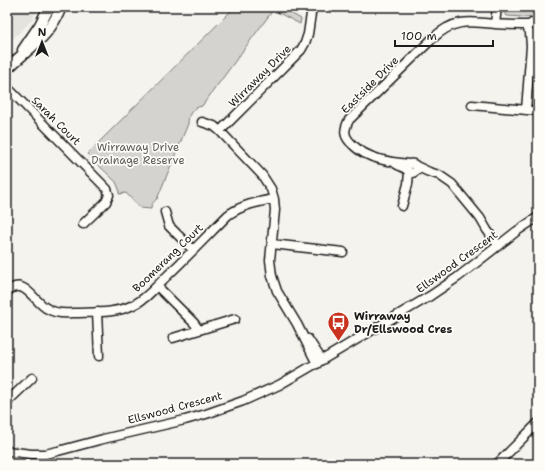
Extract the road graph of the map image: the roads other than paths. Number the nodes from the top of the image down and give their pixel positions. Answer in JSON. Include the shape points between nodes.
{"nodes":[{"id":1,"x":49,"y":7,"type":"edge"},
{"id":2,"x":61,"y":7,"type":"edge"},
{"id":3,"x":312,"y":7,"type":"edge"},
{"id":4,"x":497,"y":7,"type":"edge"},
{"id":5,"x":495,"y":24,"type":"junction"},
{"id":6,"x":534,"y":30,"type":"edge"},
{"id":7,"x":17,"y":59,"type":"junction"},
{"id":8,"x":7,"y":69,"type":"edge"},
{"id":9,"x":7,"y":87,"type":"edge"},
{"id":10,"x":472,"y":105,"type":"dead end"},
{"id":11,"x":526,"y":110,"type":"junction"},
{"id":12,"x":538,"y":111,"type":"edge"},
{"id":13,"x":202,"y":122,"type":"dead end"},
{"id":14,"x":220,"y":131,"type":"junction"},
{"id":15,"x":412,"y":169,"type":"junction"},
{"id":16,"x":274,"y":199,"type":"junction"},
{"id":17,"x":402,"y":206,"type":"dead end"},
{"id":18,"x":165,"y":212,"type":"dead end"},
{"id":19,"x":538,"y":217,"type":"edge"},
{"id":20,"x":83,"y":224,"type":"dead end"},
{"id":21,"x":500,"y":243,"type":"junction"},
{"id":22,"x":272,"y":244,"type":"junction"},
{"id":23,"x":193,"y":250,"type":"junction"},
{"id":24,"x":343,"y":252,"type":"dead end"},
{"id":25,"x":157,"y":286,"type":"junction"},
{"id":26,"x":7,"y":292,"type":"edge"},
{"id":27,"x":97,"y":312,"type":"junction"},
{"id":28,"x":236,"y":319,"type":"dead end"},
{"id":29,"x":199,"y":330,"type":"junction"},
{"id":30,"x":173,"y":338,"type":"dead end"},
{"id":31,"x":99,"y":356,"type":"dead end"},
{"id":32,"x":319,"y":362,"type":"junction"},
{"id":33,"x":32,"y":378,"type":"dead end"},
{"id":34,"x":7,"y":402,"type":"edge"},
{"id":35,"x":538,"y":423,"type":"edge"},
{"id":36,"x":7,"y":451,"type":"edge"},
{"id":37,"x":497,"y":464,"type":"edge"}],
"edges":[{"from":1,"to":7,"type":"main road","via":[[40,26]]},
{"from":2,"to":7,"type":"main road","via":[[46,33]]},
{"from":3,"to":14,"type":"street","name":"Wirraway Drive","via":[[308,34],[301,50]]},
{"from":4,"to":5,"type":"street"},
{"from":5,"to":6,"type":"street","name":"Eastside Drive"},
{"from":5,"to":15,"type":"street","name":"Eastside Drive","via":[[462,22],[442,30],[349,120],[345,128],[348,141],[362,153]]},
{"from":6,"to":11,"type":"street"},
{"from":7,"to":8,"type":"main road"},
{"from":9,"to":20,"type":"street","name":"Sarah Court","via":[[107,189],[109,195],[106,202]]},
{"from":10,"to":11,"type":"street"},
{"from":11,"to":12,"type":"street"},
{"from":13,"to":14,"type":"street"},
{"from":14,"to":16,"type":"street","via":[[262,175]]},
{"from":15,"to":17,"type":"street"},
{"from":15,"to":21,"type":"street","name":"Eastside Drive","via":[[439,175],[452,184]]},
{"from":16,"to":22,"type":"street"},
{"from":16,"to":23,"type":"street","name":"Boomerang Court","via":[[234,211]]},
{"from":18,"to":23,"type":"street","via":[[169,226]]},
{"from":19,"to":21,"type":"street","name":"Ellswood Crescent"},
{"from":21,"to":32,"type":"street","name":"Ellswood Crescent","via":[[438,291]]},
{"from":22,"to":24,"type":"street"},
{"from":22,"to":32,"type":"street","via":[[270,260],[277,291],[313,345]]},
{"from":23,"to":25,"type":"street","name":"Boomerang Court"},
{"from":25,"to":27,"type":"street","name":"Boomerang Court","via":[[132,306]]},
{"from":25,"to":29,"type":"street"},
{"from":26,"to":27,"type":"street","name":"Boomerang Court","via":[[22,287],[40,304],[55,312]]},
{"from":27,"to":31,"type":"street"},
{"from":28,"to":29,"type":"street"},
{"from":29,"to":30,"type":"street"},
{"from":32,"to":36,"type":"street","name":"Ellswood Crescent","via":[[261,393],[185,420],[109,437],[58,452],[31,454]]},
{"from":33,"to":34,"type":"street"},
{"from":35,"to":37,"type":"street"}]}
